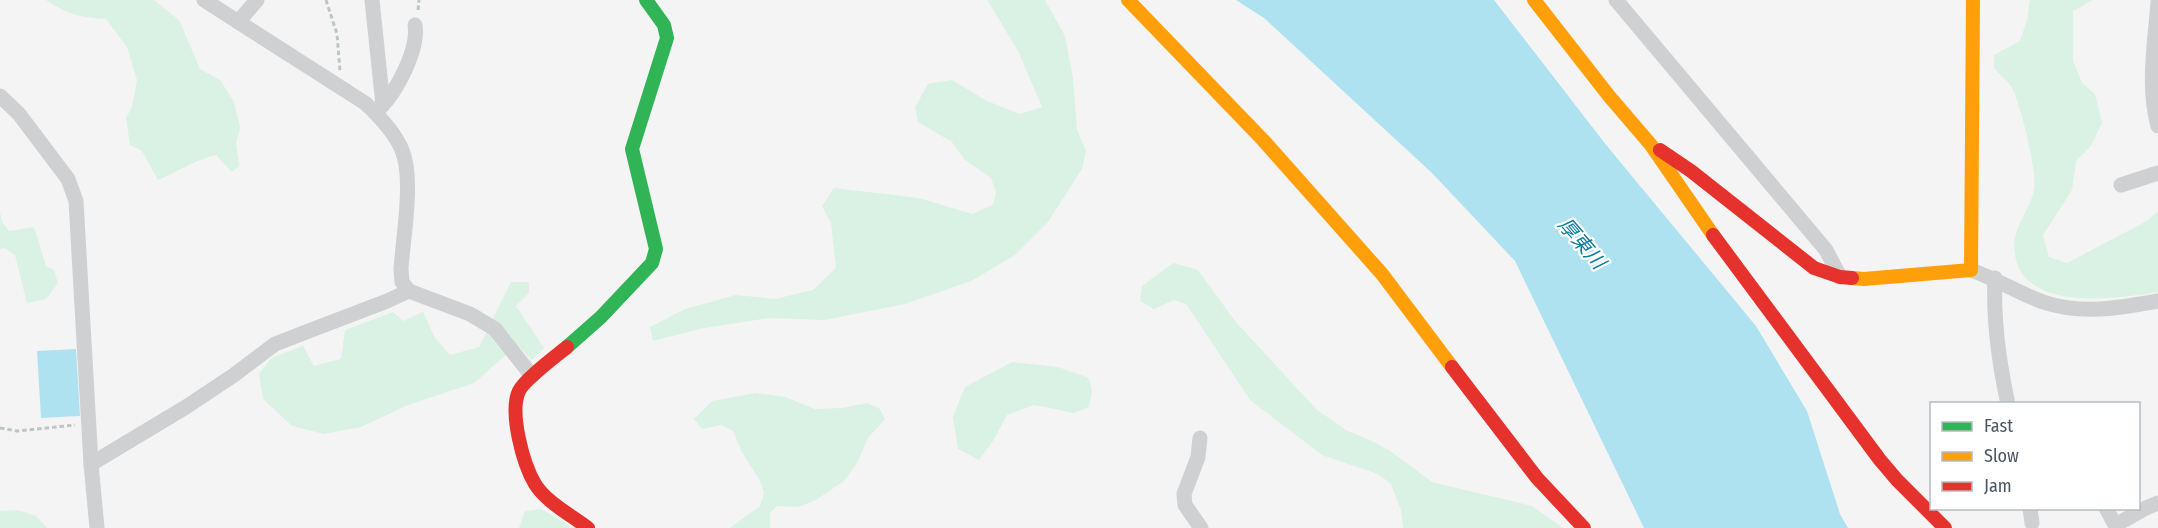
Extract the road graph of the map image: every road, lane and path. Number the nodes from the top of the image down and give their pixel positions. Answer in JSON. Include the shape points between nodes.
{"nodes":[{"id":1,"x":204,"y":0,"type":"edge"},
{"id":2,"x":257,"y":0,"type":"edge"},
{"id":3,"x":326,"y":0,"type":"edge"},
{"id":4,"x":372,"y":0,"type":"edge"},
{"id":5,"x":646,"y":0,"type":"edge"},
{"id":6,"x":1128,"y":0,"type":"edge"},
{"id":7,"x":1534,"y":0,"type":"edge"},
{"id":8,"x":1616,"y":0,"type":"edge"},
{"id":9,"x":1973,"y":0,"type":"edge"},
{"id":10,"x":2158,"y":2,"type":"edge"},
{"id":11,"x":238,"y":22,"type":"junction"},
{"id":12,"x":415,"y":25,"type":"dead end"},
{"id":13,"x":338,"y":86,"type":"junction"},
{"id":14,"x":0,"y":96,"type":"edge"},
{"id":15,"x":379,"y":109,"type":"junction"},
{"id":16,"x":2158,"y":126,"type":"edge"},
{"id":17,"x":1652,"y":145,"type":"junction"},
{"id":18,"x":2158,"y":173,"type":"edge"},
{"id":19,"x":2121,"y":185,"type":"dead end"},
{"id":20,"x":1971,"y":270,"type":"junction"},
{"id":21,"x":1840,"y":277,"type":"junction"},
{"id":22,"x":1995,"y":278,"type":"junction"},
{"id":23,"x":409,"y":291,"type":"junction"},
{"id":24,"x":2158,"y":302,"type":"edge"},
{"id":25,"x":532,"y":376,"type":"junction"},
{"id":26,"x":2008,"y":402,"type":"edge"},
{"id":27,"x":89,"y":423,"type":"junction"},
{"id":28,"x":0,"y":428,"type":"edge"},
{"id":29,"x":1200,"y":438,"type":"dead end"},
{"id":30,"x":91,"y":464,"type":"junction"},
{"id":31,"x":2158,"y":503,"type":"edge"},
{"id":32,"x":2107,"y":510,"type":"edge"},
{"id":33,"x":97,"y":528,"type":"edge"},
{"id":34,"x":588,"y":528,"type":"edge"},
{"id":35,"x":1201,"y":528,"type":"edge"},
{"id":36,"x":1584,"y":528,"type":"edge"},
{"id":37,"x":1945,"y":528,"type":"edge"}],
"edges":[{"from":1,"to":11,"type":"street"},
{"from":2,"to":11,"type":"street"},
{"from":3,"to":13,"type":"path","via":[[337,34]]},
{"from":4,"to":15,"type":"street"},
{"from":5,"to":25,"type":"street","via":[[664,25],[667,38],[632,149],[656,249],[652,263],[601,317]]},
{"from":6,"to":36,"type":"street","via":[[1263,140],[1382,274],[1537,478]]},
{"from":7,"to":17,"type":"street"},
{"from":8,"to":21,"type":"street","via":[[1826,250]]},
{"from":9,"to":20,"type":"street"},
{"from":10,"to":16,"type":"street","via":[[2153,67]]},
{"from":11,"to":13,"type":"street"},
{"from":12,"to":15,"type":"street","via":[[417,34],[404,72]]},
{"from":13,"to":15,"type":"street"},
{"from":14,"to":27,"type":"street","via":[[19,114],[68,179],[76,201]]},
{"from":15,"to":23,"type":"street","via":[[402,148],[407,165],[401,270],[402,282]]},
{"from":17,"to":21,"type":"street","via":[[1814,268]]},
{"from":17,"to":37,"type":"street","via":[[1712,234],[1881,460]]},
{"from":18,"to":19,"type":"street"},
{"from":20,"to":21,"type":"street","via":[[1864,279]]},
{"from":20,"to":22,"type":"street"},
{"from":22,"to":24,"type":"street","via":[[2044,302],[2070,308],[2108,310]]},
{"from":22,"to":26,"type":"street","via":[[1994,300]]},
{"from":23,"to":25,"type":"street","via":[[470,314],[495,329]]},
{"from":23,"to":30,"type":"street","via":[[275,344],[186,407]]},
{"from":25,"to":34,"type":"street","via":[[520,388],[514,406],[525,459],[535,483],[549,499]]},
{"from":27,"to":28,"type":"path","via":[[17,431]]},
{"from":27,"to":30,"type":"street"},
{"from":29,"to":35,"type":"street","via":[[1198,457],[1184,494],[1185,505]]},
{"from":30,"to":33,"type":"street"},
{"from":31,"to":32,"type":"street","via":[[2119,524],[2114,523]]}]}
